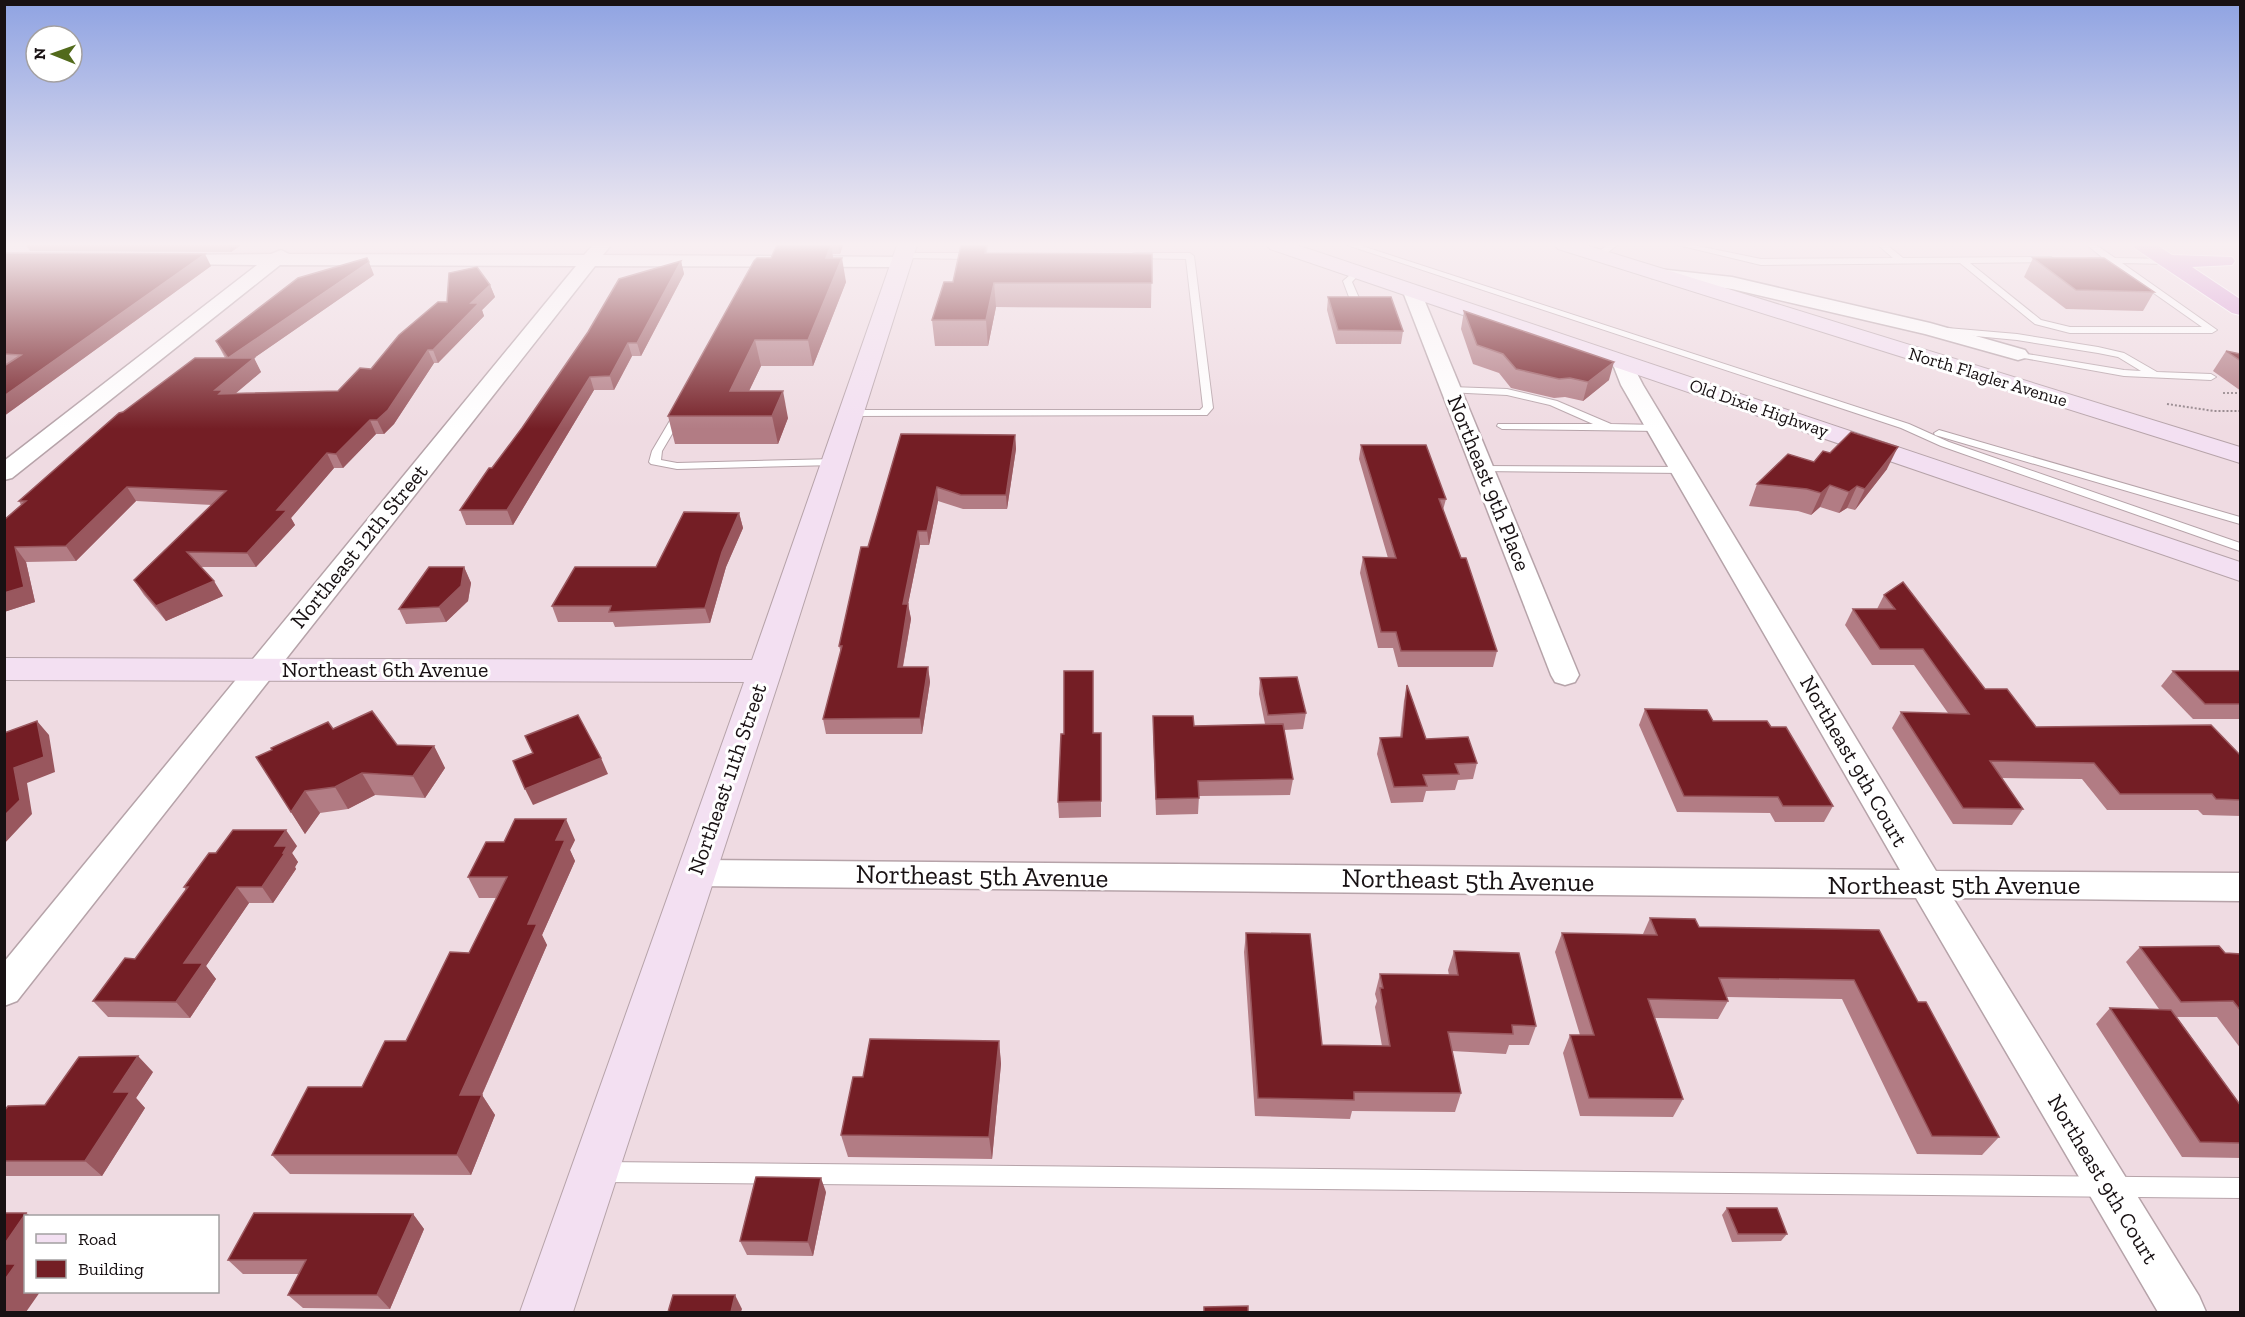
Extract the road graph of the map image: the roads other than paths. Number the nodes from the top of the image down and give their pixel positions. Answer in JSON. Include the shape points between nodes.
{"nodes":[{"id":1,"x":216,"y":306,"type":"edge"},
{"id":2,"x":552,"y":306,"type":"edge"},
{"id":3,"x":886,"y":306,"type":"edge"},
{"id":4,"x":1196,"y":306,"type":"edge"},
{"id":5,"x":1418,"y":306,"type":"edge"},
{"id":6,"x":1455,"y":306,"type":"edge"},
{"id":7,"x":1539,"y":306,"type":"edge"},
{"id":8,"x":1759,"y":306,"type":"edge"},
{"id":9,"x":1833,"y":306,"type":"edge"},
{"id":10,"x":2019,"y":306,"type":"edge"},
{"id":11,"x":2178,"y":306,"type":"edge"},
{"id":12,"x":1930,"y":329,"type":"junction"},
{"id":13,"x":2018,"y":354,"type":"joint"},
{"id":14,"x":1622,"y":362,"type":"junction"},
{"id":15,"x":2154,"y":374,"type":"junction"},
{"id":16,"x":2211,"y":377,"type":"dead end"},
{"id":17,"x":1451,"y":390,"type":"junction"},
{"id":18,"x":687,"y":399,"type":"edge"},
{"id":19,"x":850,"y":412,"type":"junction"},
{"id":20,"x":1502,"y":426,"type":"dead end"},
{"id":21,"x":1905,"y":426,"type":"junction"},
{"id":22,"x":1611,"y":428,"type":"junction"},
{"id":23,"x":1659,"y":428,"type":"junction"},
{"id":24,"x":2241,"y":455,"type":"edge"},
{"id":25,"x":835,"y":462,"type":"junction"},
{"id":26,"x":1483,"y":469,"type":"junction"},
{"id":27,"x":1683,"y":470,"type":"junction"},
{"id":28,"x":4,"y":473,"type":"edge"},
{"id":29,"x":2241,"y":521,"type":"edge"},
{"id":30,"x":2241,"y":548,"type":"edge"},
{"id":31,"x":2241,"y":572,"type":"edge"},
{"id":32,"x":4,"y":669,"type":"edge"},
{"id":33,"x":262,"y":669,"type":"junction"},
{"id":34,"x":765,"y":671,"type":"junction"},
{"id":35,"x":1565,"y":675,"type":"dead end"},
{"id":36,"x":695,"y":873,"type":"junction"},
{"id":37,"x":1926,"y":885,"type":"junction"},
{"id":38,"x":2241,"y":887,"type":"edge"},
{"id":39,"x":4,"y":990,"type":"edge"},
{"id":40,"x":593,"y":1172,"type":"junction"},
{"id":41,"x":2107,"y":1187,"type":"junction"},
{"id":42,"x":2241,"y":1188,"type":"edge"},
{"id":43,"x":546,"y":1312,"type":"edge"},
{"id":44,"x":2183,"y":1312,"type":"edge"}],
"edges":[{"from":1,"to":28,"type":"street"},
{"from":2,"to":33,"type":"street","name":"Northeast 12th Street"},
{"from":3,"to":19,"type":"street","name":"Northeast 11th Street"},
{"from":4,"to":19,"type":"lane","via":[[1208,408],[1203,413]]},
{"from":5,"to":17,"type":"street","name":"Northeast 9th Place"},
{"from":6,"to":14,"type":"street","name":"Old Dixie Highway"},
{"from":7,"to":21,"type":"lane"},
{"from":8,"to":24,"type":"street","name":"North Flagler Avenue"},
{"from":9,"to":12,"type":"street"},
{"from":10,"to":11,"type":"lane","via":[[2038,322],[2070,330],[2212,330]]},
{"from":12,"to":13,"type":"street"},
{"from":12,"to":15,"type":"lane","via":[[2098,350],[2121,355]]},
{"from":13,"to":15,"type":"lane","via":[[2124,373]]},
{"from":14,"to":23,"type":"street","name":"Northeast 9th Court"},
{"from":14,"to":31,"type":"street","name":"Old Dixie Highway"},
{"from":15,"to":16,"type":"lane"},
{"from":17,"to":22,"type":"lane","via":[[1507,392],[1553,402]]},
{"from":17,"to":26,"type":"street","name":"Northeast 9th Place"},
{"from":18,"to":25,"type":"lane","via":[[657,451],[655,462],[677,466]]},
{"from":19,"to":25,"type":"street","name":"Northeast 11th Street"},
{"from":20,"to":22,"type":"lane"},
{"from":21,"to":29,"type":"lane","via":[[1941,433]]},
{"from":21,"to":30,"type":"lane","via":[[1956,448]]},
{"from":22,"to":23,"type":"lane"},
{"from":23,"to":27,"type":"street","name":"Northeast 9th Court"},
{"from":25,"to":34,"type":"street","name":"Northeast 11th Street"},
{"from":26,"to":27,"type":"lane"},
{"from":26,"to":35,"type":"street","name":"Northeast 9th Place"},
{"from":27,"to":37,"type":"street","name":"Northeast 9th Court"},
{"from":32,"to":33,"type":"street","name":"Northeast 6th Avenue"},
{"from":33,"to":34,"type":"street","name":"Northeast 6th Avenue"},
{"from":33,"to":39,"type":"street","name":"Northeast 12th Street"},
{"from":34,"to":36,"type":"street","name":"Northeast 11th Street"},
{"from":36,"to":37,"type":"street","name":"Northeast 5th Avenue"},
{"from":36,"to":40,"type":"street","name":"Northeast 11th Street"},
{"from":37,"to":38,"type":"street","name":"Northeast 5th Avenue"},
{"from":37,"to":41,"type":"street","name":"Northeast 9th Court"},
{"from":40,"to":41,"type":"lane"},
{"from":40,"to":43,"type":"street","name":"Northeast 11th Street"},
{"from":41,"to":42,"type":"lane"},
{"from":41,"to":44,"type":"street","name":"Northeast 9th Court"}]}
